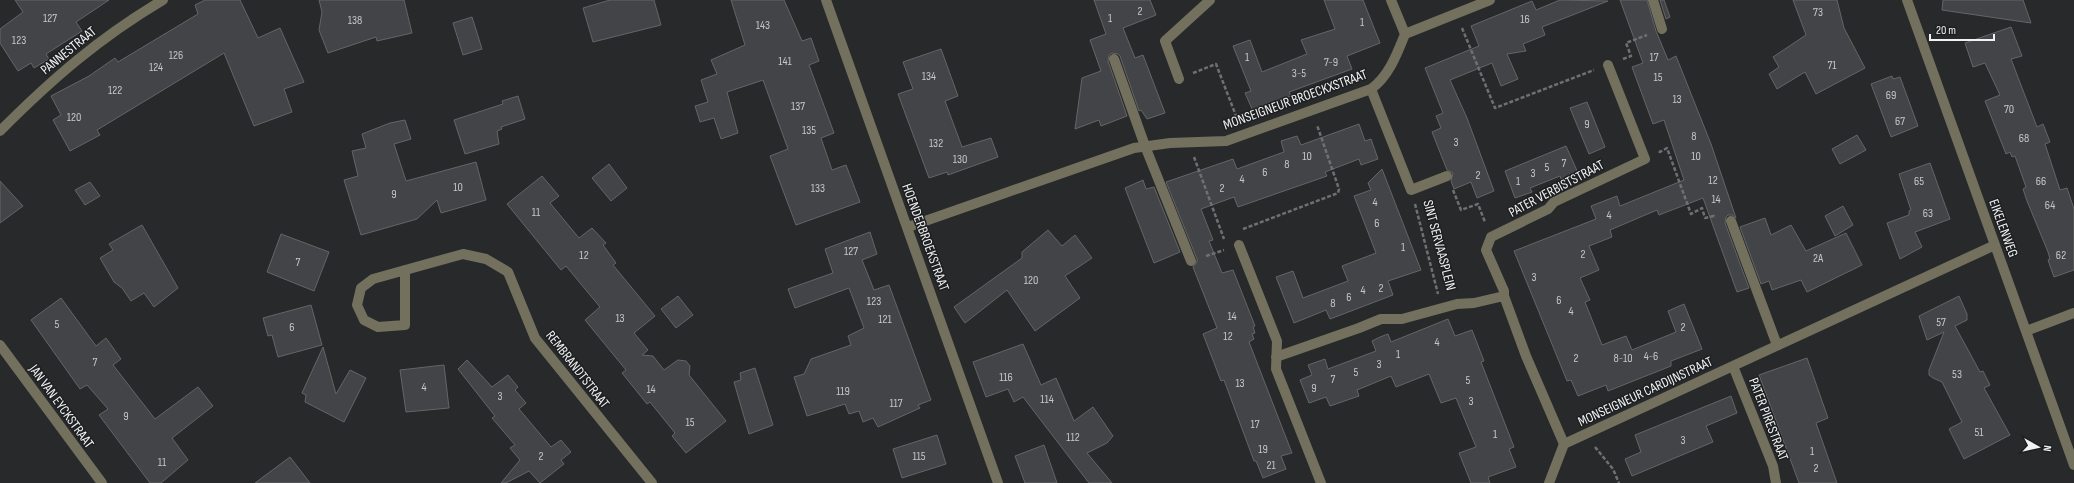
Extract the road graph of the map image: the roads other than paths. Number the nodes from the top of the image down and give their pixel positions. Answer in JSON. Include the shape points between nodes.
{"nodes":[{"id":1,"x":163,"y":0,"type":"edge"},
{"id":2,"x":826,"y":0,"type":"edge"},
{"id":3,"x":1210,"y":0,"type":"edge"},
{"id":4,"x":1391,"y":0,"type":"edge"},
{"id":5,"x":1490,"y":0,"type":"edge"},
{"id":6,"x":1653,"y":0,"type":"edge"},
{"id":7,"x":1907,"y":0,"type":"edge"},
{"id":8,"x":1662,"y":29,"type":"road end"},
{"id":9,"x":1405,"y":34,"type":"junction"},
{"id":10,"x":1114,"y":59,"type":"dead end"},
{"id":11,"x":1608,"y":65,"type":"road end"},
{"id":12,"x":1179,"y":79,"type":"road end"},
{"id":13,"x":1371,"y":88,"type":"junction"},
{"id":14,"x":0,"y":131,"type":"edge"},
{"id":15,"x":1145,"y":146,"type":"junction"},
{"id":16,"x":1447,"y":176,"type":"road end"},
{"id":17,"x":1731,"y":221,"type":"road end"},
{"id":18,"x":908,"y":227,"type":"junction"},
{"id":19,"x":1239,"y":245,"type":"road end"},
{"id":20,"x":1994,"y":245,"type":"junction"},
{"id":21,"x":1191,"y":261,"type":"road end"},
{"id":22,"x":405,"y":270,"type":"junction"},
{"id":23,"x":1504,"y":296,"type":"junction"},
{"id":24,"x":2074,"y":313,"type":"edge"},
{"id":25,"x":2026,"y":331,"type":"junction"},
{"id":26,"x":0,"y":345,"type":"edge"},
{"id":27,"x":1777,"y":345,"type":"junction"},
{"id":28,"x":1276,"y":357,"type":"junction"},
{"id":29,"x":1733,"y":366,"type":"junction"},
{"id":30,"x":1564,"y":444,"type":"junction"},
{"id":31,"x":2074,"y":466,"type":"edge"},
{"id":32,"x":102,"y":483,"type":"edge"},
{"id":33,"x":652,"y":483,"type":"edge"},
{"id":34,"x":998,"y":483,"type":"edge"},
{"id":35,"x":1320,"y":483,"type":"edge"},
{"id":36,"x":1549,"y":483,"type":"edge"},
{"id":37,"x":1776,"y":483,"type":"edge"}],
"edges":[{"from":1,"to":14,"type":"street","name":"PANNESTRAAT","via":[[124,24],[69,65]]},
{"from":2,"to":18,"type":"street","name":"HOENDERBROEKSTRAAT"},
{"from":3,"to":12,"type":"street","via":[[1165,40]]},
{"from":4,"to":9,"type":"street"},
{"from":5,"to":9,"type":"street"},
{"from":6,"to":8,"type":"street"},
{"from":7,"to":20,"type":"street","name":"EIKELENWEG"},
{"from":9,"to":13,"type":"street","name":"MONSEIGNEUR BROECKXSTRAAT","via":[[1381,82]]},
{"from":10,"to":15,"type":"street"},
{"from":11,"to":23,"type":"street","name":"PATER VERBISTSTRAAT","via":[[1644,159],[1554,202],[1548,210],[1491,237],[1486,250]]},
{"from":13,"to":15,"type":"street","name":"MONSEIGNEUR BROECKXSTRAAT","via":[[1226,141]]},
{"from":13,"to":16,"type":"street","name":"SINT SERVAASPLEIN","via":[[1411,190]]},
{"from":15,"to":18,"type":"street","name":"MONSEIGNEUR BROECKXSTRAAT"},
{"from":15,"to":21,"type":"street"},
{"from":17,"to":27,"type":"street"},
{"from":18,"to":34,"type":"street","name":"HOENDERBROEKSTRAAT"},
{"from":19,"to":28,"type":"street","via":[[1277,341]]},
{"from":20,"to":25,"type":"street","name":"EIKELENWEG"},
{"from":20,"to":27,"type":"street","name":"MONSEIGNEUR CARDIJNSTRAAT"},
{"from":22,"to":22,"type":"street","name":"REMBRANDTSTRAAT","via":[[373,279],[361,288],[357,305],[364,320],[378,327],[405,325]]},
{"from":22,"to":33,"type":"street","name":"REMBRANDTSTRAAT","via":[[463,254],[486,260],[508,272],[535,338]]},
{"from":23,"to":28,"type":"street","via":[[1402,319],[1381,319]]},
{"from":23,"to":30,"type":"street","via":[[1526,356]]},
{"from":24,"to":25,"type":"street"},
{"from":25,"to":31,"type":"street","name":"EIKELENWEG"},
{"from":26,"to":32,"type":"street","name":"JAN VAN EYCKSTRAAT"},
{"from":27,"to":29,"type":"street","name":"MONSEIGNEUR CARDIJNSTRAAT"},
{"from":28,"to":35,"type":"street","via":[[1276,369]]},
{"from":29,"to":30,"type":"street","name":"MONSEIGNEUR CARDIJNSTRAAT"},
{"from":29,"to":37,"type":"street","name":"PATER PIRESTRAAT","via":[[1773,466]]},
{"from":30,"to":36,"type":"street"}]}
